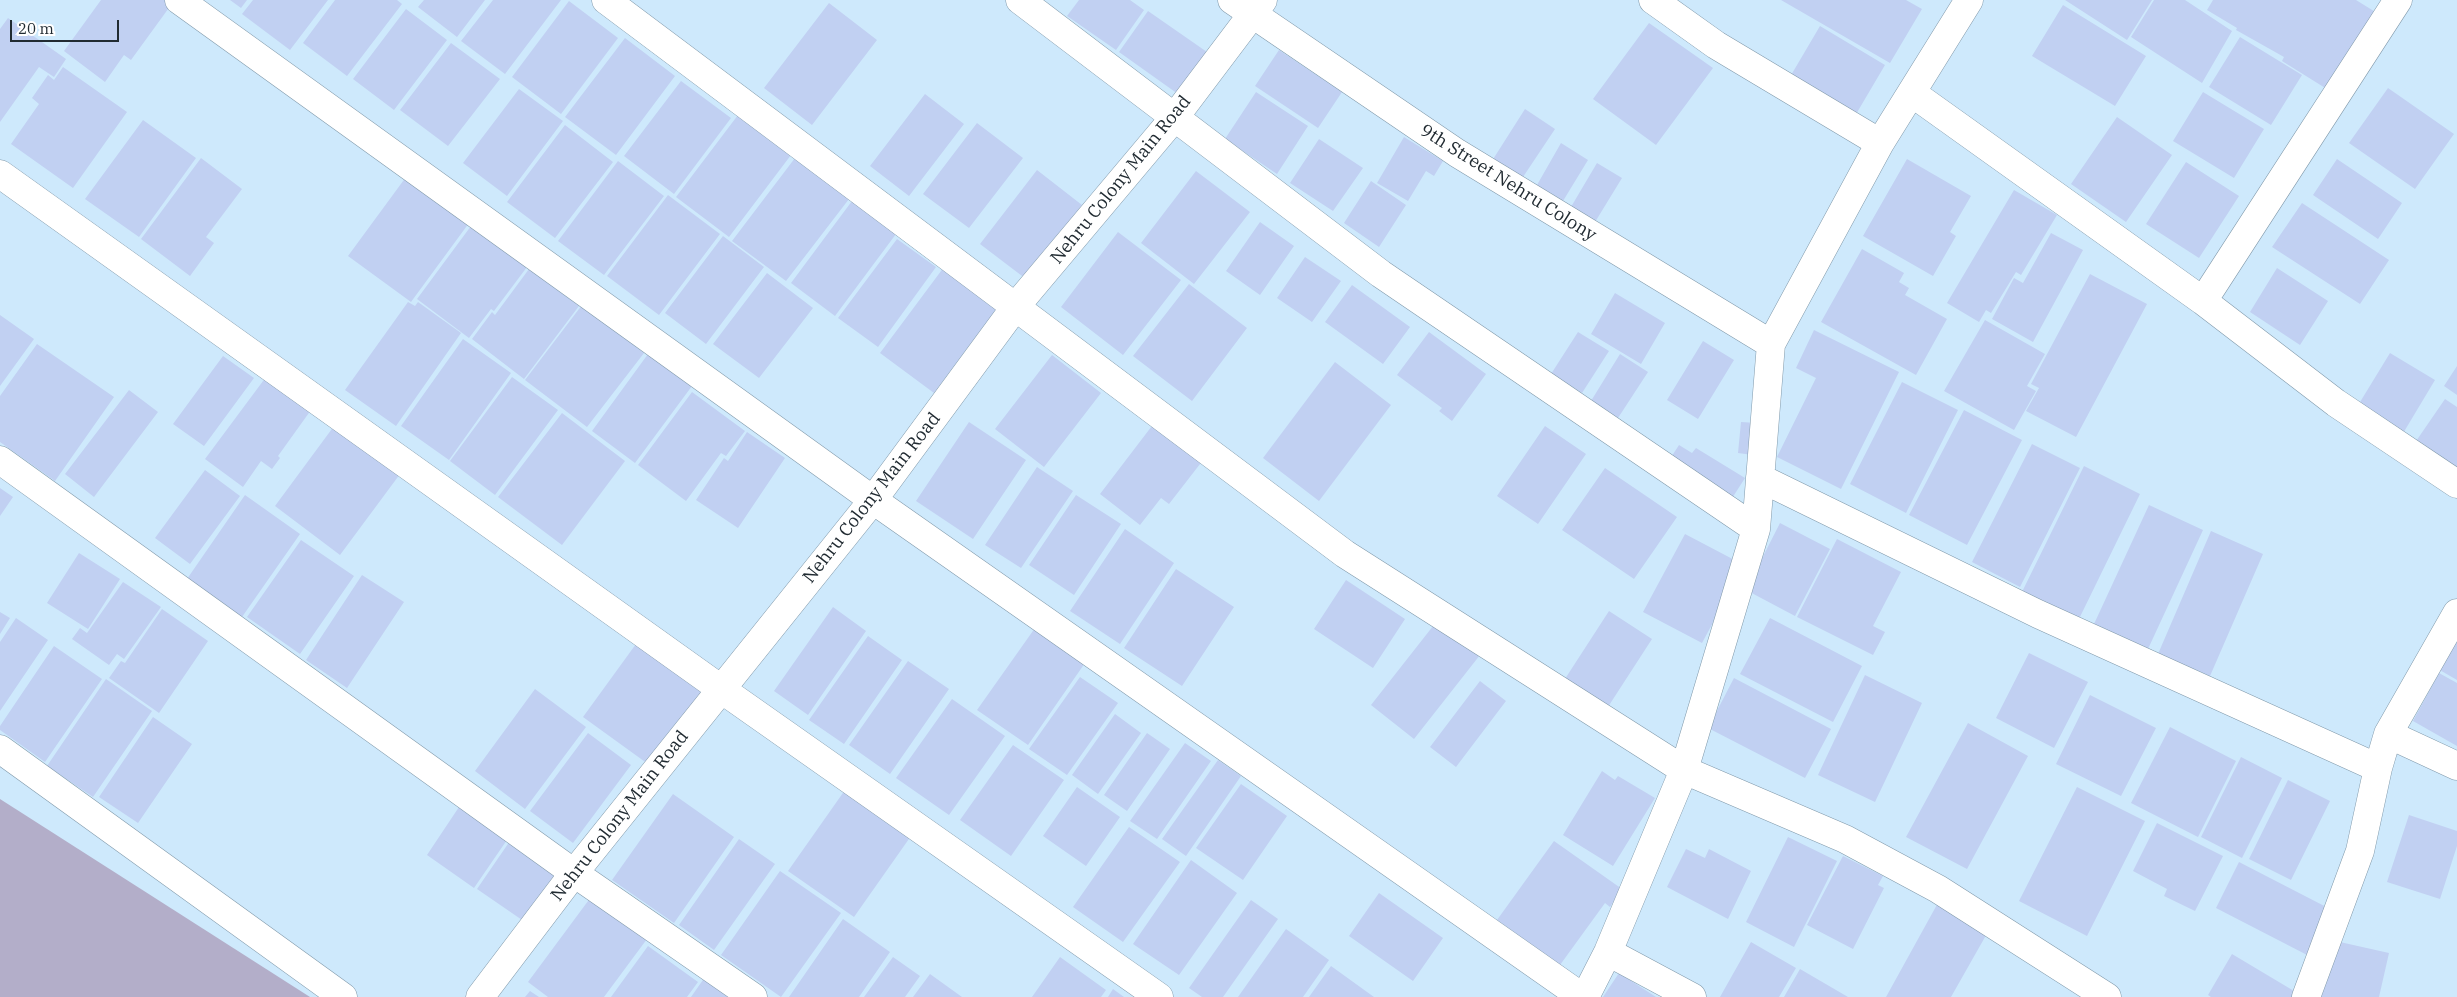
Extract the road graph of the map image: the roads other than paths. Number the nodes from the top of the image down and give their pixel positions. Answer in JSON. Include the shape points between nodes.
{"nodes":[{"id":1,"x":179,"y":0,"type":"edge"},
{"id":2,"x":606,"y":0,"type":"edge"},
{"id":3,"x":1020,"y":0,"type":"edge"},
{"id":4,"x":1653,"y":0,"type":"edge"},
{"id":5,"x":1969,"y":0,"type":"edge"},
{"id":6,"x":2398,"y":0,"type":"edge"},
{"id":7,"x":1248,"y":5,"type":"edge"},
{"id":8,"x":1912,"y":93,"type":"junction"},
{"id":9,"x":1174,"y":118,"type":"junction"},
{"id":10,"x":1880,"y":143,"type":"junction"},
{"id":11,"x":0,"y":174,"type":"edge"},
{"id":12,"x":2203,"y":301,"type":"junction"},
{"id":13,"x":1016,"y":306,"type":"junction"},
{"id":14,"x":1771,"y":344,"type":"junction"},
{"id":15,"x":0,"y":460,"type":"edge"},
{"id":16,"x":1760,"y":478,"type":"junction"},
{"id":17,"x":2457,"y":484,"type":"edge"},
{"id":18,"x":873,"y":500,"type":"junction"},
{"id":19,"x":1756,"y":529,"type":"junction"},
{"id":20,"x":2457,"y":613,"type":"edge"},
{"id":21,"x":721,"y":689,"type":"junction"},
{"id":22,"x":2388,"y":734,"type":"junction"},
{"id":23,"x":0,"y":749,"type":"edge"},
{"id":24,"x":2457,"y":766,"type":"edge"},
{"id":25,"x":2378,"y":768,"type":"junction"},
{"id":26,"x":1684,"y":770,"type":"junction"},
{"id":27,"x":574,"y":873,"type":"junction"},
{"id":28,"x":1608,"y":952,"type":"junction"},
{"id":29,"x":343,"y":997,"type":"edge"},
{"id":30,"x":480,"y":997,"type":"edge"},
{"id":31,"x":753,"y":997,"type":"edge"},
{"id":32,"x":1159,"y":997,"type":"edge"},
{"id":33,"x":1583,"y":997,"type":"edge"},
{"id":34,"x":1692,"y":997,"type":"edge"},
{"id":35,"x":2107,"y":997,"type":"edge"},
{"id":36,"x":2306,"y":997,"type":"edge"}],
"edges":[{"from":1,"to":18,"type":"street"},
{"from":2,"to":13,"type":"street"},
{"from":3,"to":9,"type":"street"},
{"from":4,"to":10,"type":"street","via":[[1716,45]]},
{"from":5,"to":8,"type":"street"},
{"from":6,"to":12,"type":"street"},
{"from":7,"to":9,"type":"street","name":"Nehru Colony Main Road"},
{"from":7,"to":14,"type":"street","name":"9th Street Nehru Colony","via":[[1458,153]]},
{"from":8,"to":10,"type":"street"},
{"from":8,"to":12,"type":"street"},
{"from":9,"to":13,"type":"street","name":"Nehru Colony Main Road"},
{"from":9,"to":19,"type":"street","via":[[1381,274]]},
{"from":10,"to":14,"type":"street"},
{"from":11,"to":21,"type":"street"},
{"from":12,"to":17,"type":"street","via":[[2336,403]]},
{"from":13,"to":18,"type":"street","name":"Nehru Colony Main Road"},
{"from":13,"to":26,"type":"street","via":[[1346,554]]},
{"from":14,"to":16,"type":"street"},
{"from":15,"to":27,"type":"street"},
{"from":16,"to":19,"type":"street"},
{"from":16,"to":25,"type":"street","via":[[2038,614]]},
{"from":18,"to":21,"type":"street","name":"Nehru Colony Main Road"},
{"from":18,"to":33,"type":"street"},
{"from":19,"to":26,"type":"street"},
{"from":20,"to":22,"type":"street"},
{"from":21,"to":27,"type":"street","name":"Nehru Colony Main Road"},
{"from":21,"to":32,"type":"street"},
{"from":22,"to":24,"type":"street"},
{"from":22,"to":25,"type":"street"},
{"from":23,"to":29,"type":"street"},
{"from":25,"to":36,"type":"street","via":[[2360,851]]},
{"from":26,"to":28,"type":"street"},
{"from":26,"to":35,"type":"street","via":[[1845,839],[1938,889]]},
{"from":27,"to":30,"type":"street","name":"Nehru Colony Main Road"},
{"from":27,"to":31,"type":"street"},
{"from":28,"to":33,"type":"street"},
{"from":28,"to":34,"type":"street"}]}
